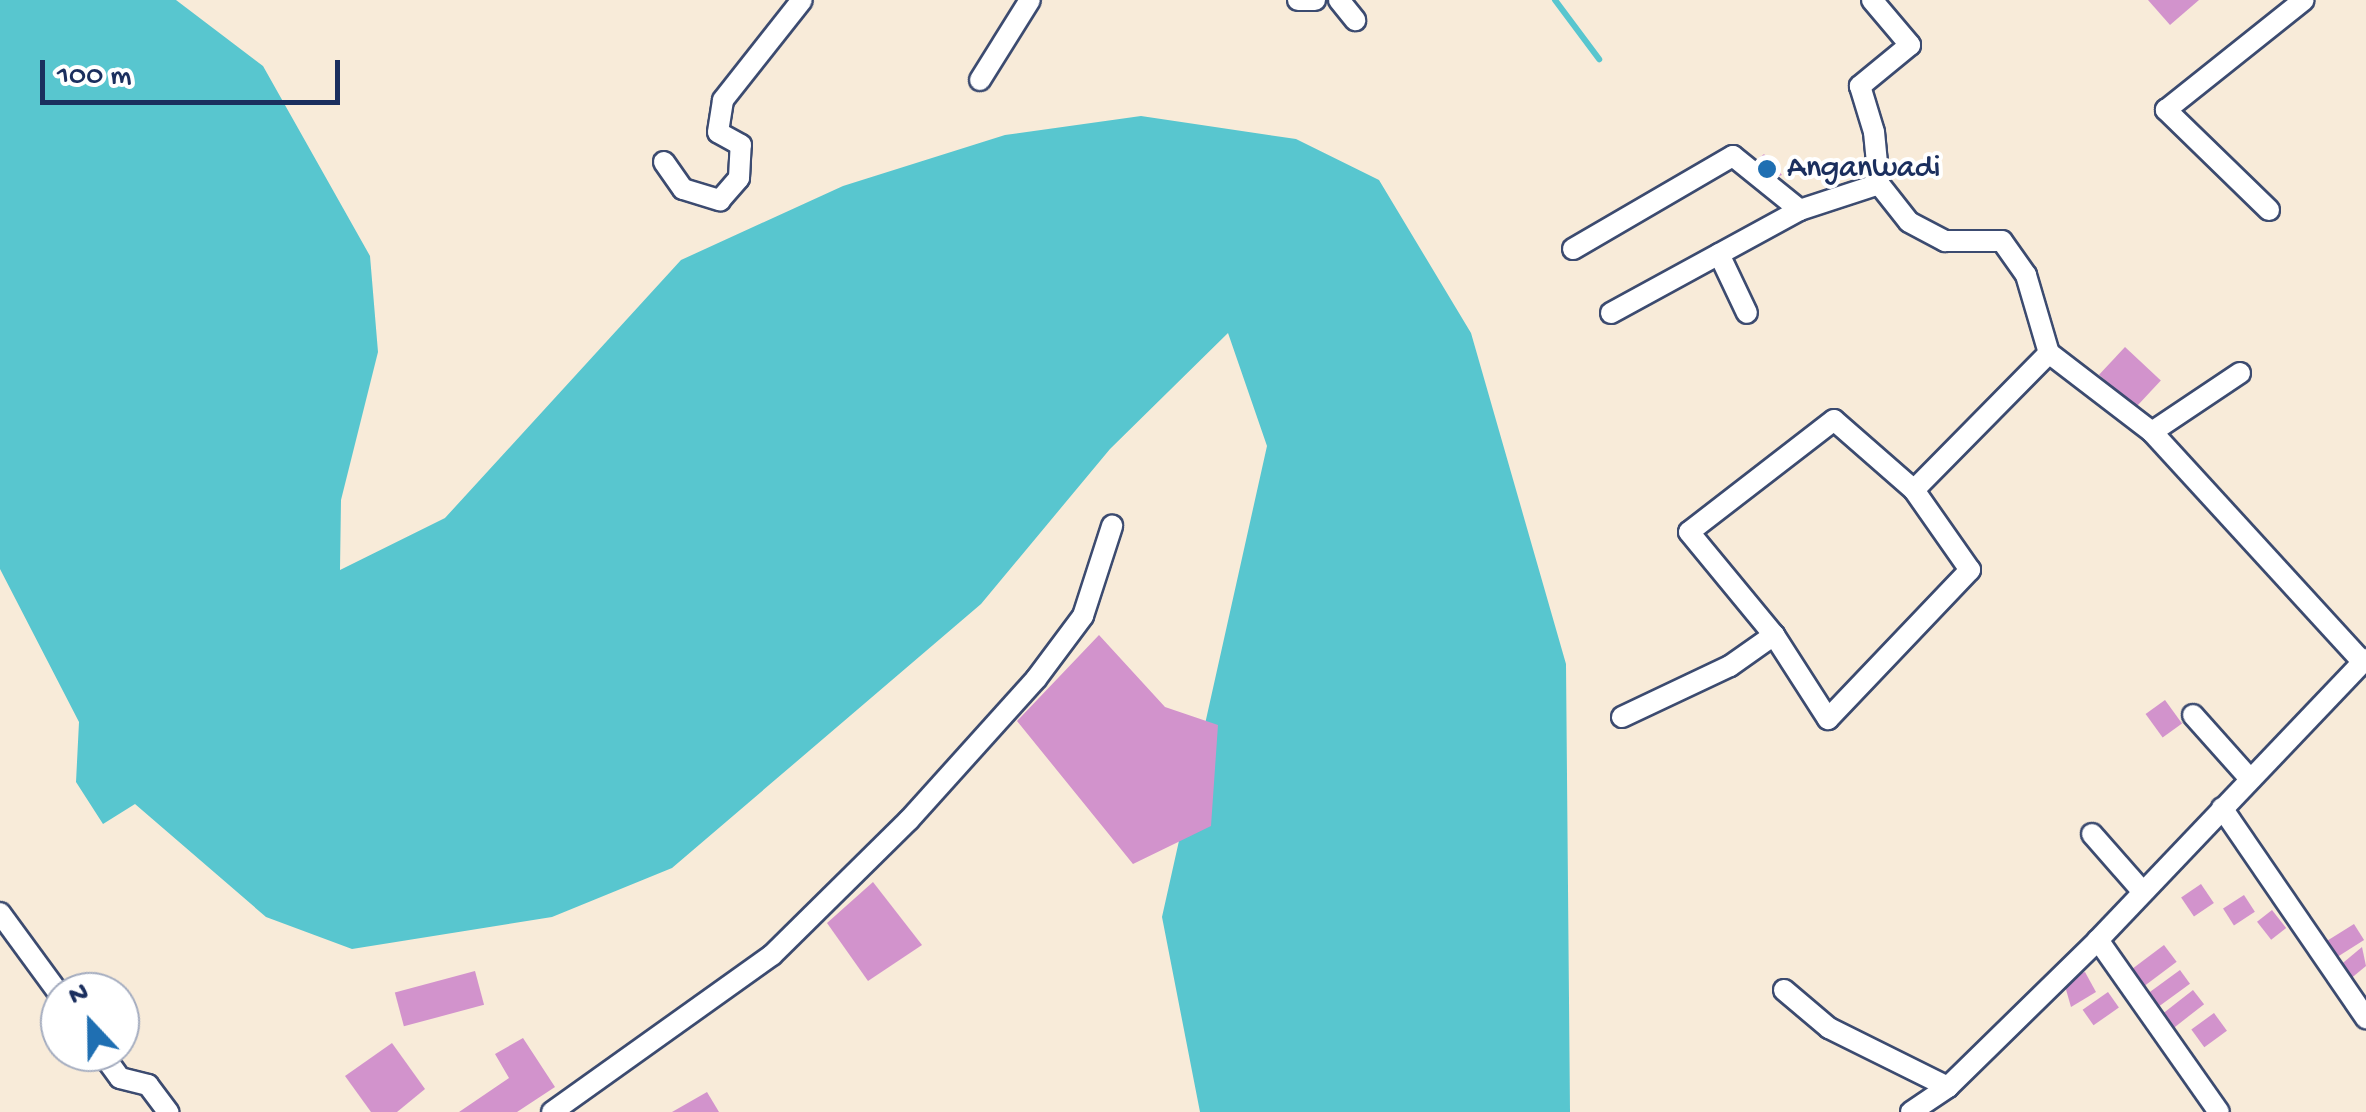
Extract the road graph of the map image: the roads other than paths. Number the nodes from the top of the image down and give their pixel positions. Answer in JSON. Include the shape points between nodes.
{"nodes":[{"id":1,"x":802,"y":0,"type":"edge"},
{"id":2,"x":1030,"y":0,"type":"edge"},
{"id":3,"x":1298,"y":0,"type":"edge"},
{"id":4,"x":1315,"y":0,"type":"edge"},
{"id":5,"x":1339,"y":0,"type":"edge"},
{"id":6,"x":1872,"y":0,"type":"edge"},
{"id":7,"x":2304,"y":0,"type":"edge"},
{"id":8,"x":1355,"y":20,"type":"dead end"},
{"id":9,"x":980,"y":80,"type":"dead end"},
{"id":10,"x":664,"y":162,"type":"dead end"},
{"id":11,"x":1879,"y":184,"type":"junction"},
{"id":12,"x":1800,"y":210,"type":"junction"},
{"id":13,"x":2269,"y":210,"type":"dead end"},
{"id":14,"x":1573,"y":249,"type":"dead end"},
{"id":15,"x":1720,"y":254,"type":"junction"},
{"id":16,"x":1611,"y":312,"type":"dead end"},
{"id":17,"x":1747,"y":312,"type":"dead end"},
{"id":18,"x":2050,"y":353,"type":"junction"},
{"id":19,"x":2240,"y":374,"type":"dead end"},
{"id":20,"x":2152,"y":432,"type":"junction"},
{"id":21,"x":1914,"y":490,"type":"junction"},
{"id":22,"x":1112,"y":526,"type":"dead end"},
{"id":23,"x":1774,"y":635,"type":"junction"},
{"id":24,"x":2364,"y":660,"type":"edge"},
{"id":25,"x":2194,"y":715,"type":"dead end"},
{"id":26,"x":1622,"y":717,"type":"dead end"},
{"id":27,"x":2250,"y":779,"type":"junction"},
{"id":28,"x":2222,"y":808,"type":"junction"},
{"id":29,"x":2092,"y":834,"type":"dead end"},
{"id":30,"x":2143,"y":892,"type":"junction"},
{"id":31,"x":0,"y":913,"type":"edge"},
{"id":32,"x":2098,"y":940,"type":"junction"},
{"id":33,"x":43,"y":972,"type":"edge"},
{"id":34,"x":1784,"y":990,"type":"dead end"},
{"id":35,"x":2366,"y":1018,"type":"edge"},
{"id":36,"x":116,"y":1072,"type":"edge"},
{"id":37,"x":1948,"y":1088,"type":"junction"},
{"id":38,"x":168,"y":1112,"type":"edge"},
{"id":39,"x":552,"y":1112,"type":"edge"},
{"id":40,"x":1911,"y":1112,"type":"edge"},
{"id":41,"x":2219,"y":1112,"type":"edge"}],
"edges":[{"from":1,"to":10,"type":"street","via":[[723,100],[718,132],[742,145],[738,178],[720,200],[683,189]]},
{"from":2,"to":9,"type":"street"},
{"from":3,"to":4,"type":"street"},
{"from":5,"to":8,"type":"street"},
{"from":6,"to":11,"type":"street","via":[[1910,44],[1860,86]]},
{"from":7,"to":13,"type":"street","via":[[2166,110]]},
{"from":11,"to":12,"type":"street"},
{"from":11,"to":18,"type":"street","via":[[1909,222],[1945,242],[2002,241],[2026,274]]},
{"from":12,"to":14,"type":"street","via":[[1733,156]]},
{"from":12,"to":15,"type":"street"},
{"from":15,"to":16,"type":"street"},
{"from":15,"to":17,"type":"street"},
{"from":18,"to":20,"type":"street"},
{"from":18,"to":21,"type":"street"},
{"from":19,"to":20,"type":"street"},
{"from":20,"to":24,"type":"street"},
{"from":21,"to":23,"type":"street","via":[[1970,570],[1828,719]]},
{"from":21,"to":23,"type":"street","via":[[1834,420],[1689,532]]},
{"from":22,"to":39,"type":"street","via":[[1082,616],[1036,679],[909,820],[772,955]]},
{"from":23,"to":26,"type":"street","via":[[1730,666]]},
{"from":24,"to":27,"type":"street"},
{"from":25,"to":27,"type":"street"},
{"from":27,"to":28,"type":"street"},
{"from":28,"to":30,"type":"street"},
{"from":28,"to":35,"type":"street"},
{"from":29,"to":30,"type":"street"},
{"from":30,"to":32,"type":"street"},
{"from":31,"to":33,"type":"street"},
{"from":32,"to":37,"type":"street"},
{"from":32,"to":41,"type":"street"},
{"from":34,"to":37,"type":"street","via":[[1829,1028]]},
{"from":36,"to":38,"type":"street","via":[[148,1085]]},
{"from":37,"to":40,"type":"street"}]}
